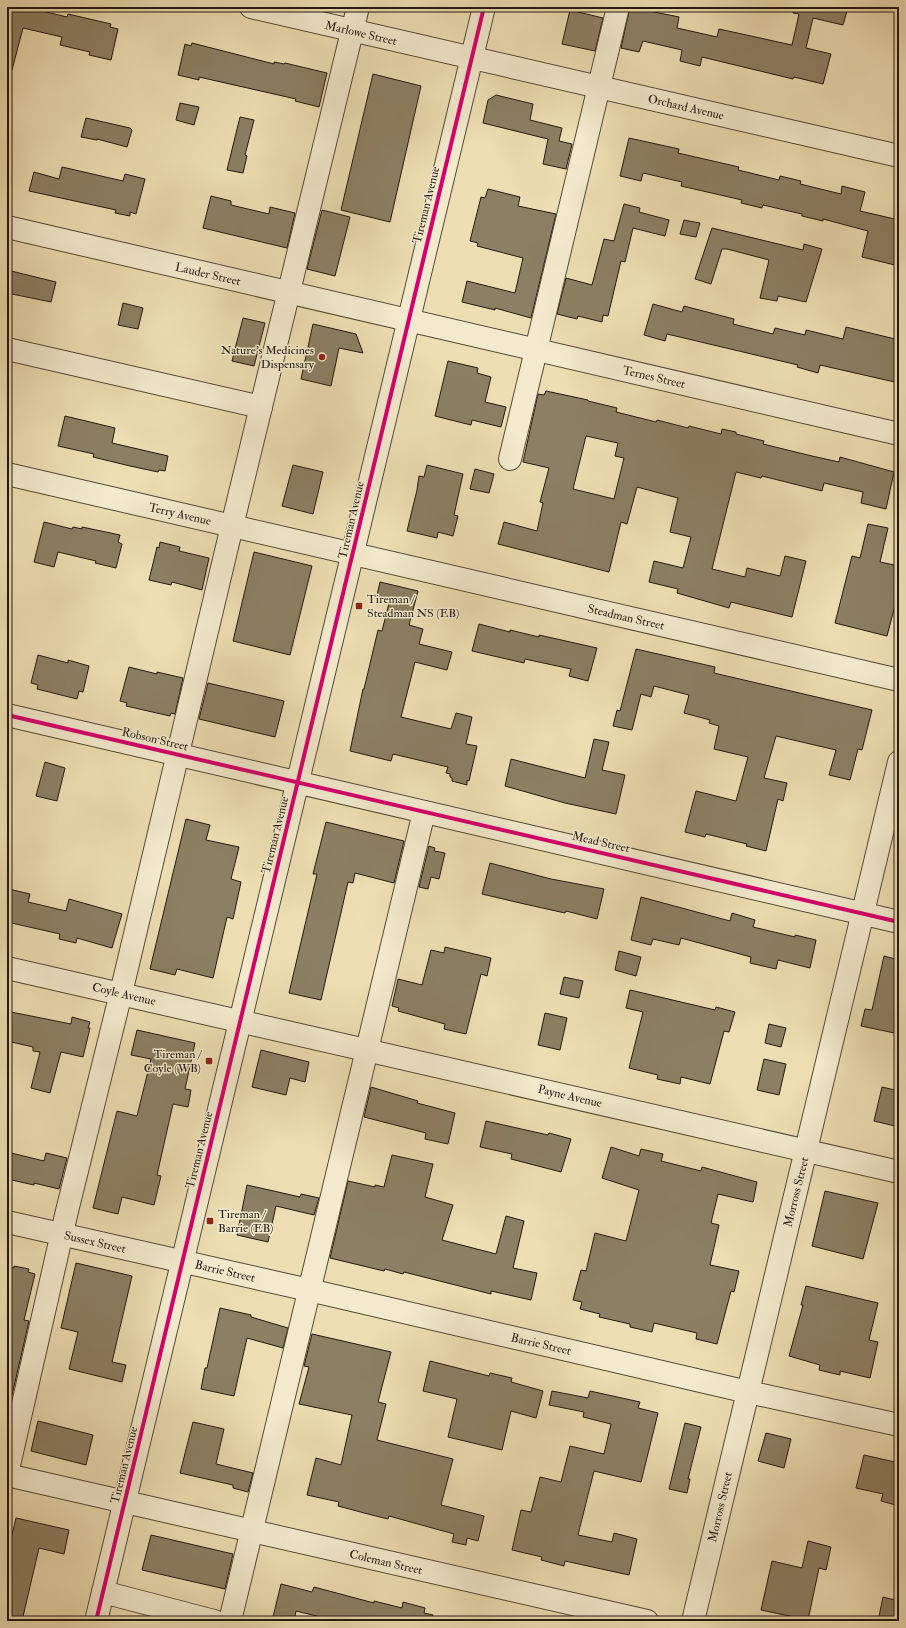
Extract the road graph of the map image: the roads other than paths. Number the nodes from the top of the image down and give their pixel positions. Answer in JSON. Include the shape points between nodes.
{"nodes":[{"id":1,"x":251,"y":7,"type":"edge"},
{"id":2,"x":358,"y":7,"type":"edge"},
{"id":3,"x":484,"y":7,"type":"edge"},
{"id":4,"x":618,"y":7,"type":"edge"},
{"id":5,"x":353,"y":31,"type":"junction"},
{"id":6,"x":472,"y":58,"type":"junction"},
{"id":7,"x":599,"y":88,"type":"junction"},
{"id":8,"x":899,"y":156,"type":"edge"},
{"id":9,"x":7,"y":227,"type":"edge"},
{"id":10,"x":289,"y":293,"type":"junction"},
{"id":11,"x":409,"y":321,"type":"junction"},
{"id":12,"x":7,"y":349,"type":"edge"},
{"id":13,"x":536,"y":350,"type":"junction"},
{"id":14,"x":261,"y":407,"type":"junction"},
{"id":15,"x":899,"y":434,"type":"edge"},
{"id":16,"x":510,"y":459,"type":"dead end"},
{"id":17,"x":7,"y":474,"type":"edge"},
{"id":18,"x":232,"y":526,"type":"junction"},
{"id":19,"x":353,"y":554,"type":"junction"},
{"id":20,"x":899,"y":680,"type":"edge"},
{"id":21,"x":7,"y":715,"type":"edge"},
{"id":22,"x":178,"y":755,"type":"junction"},
{"id":23,"x":899,"y":762,"type":"edge"},
{"id":24,"x":298,"y":783,"type":"junction"},
{"id":25,"x":424,"y":812,"type":"junction"},
{"id":26,"x":863,"y":913,"type":"junction"},
{"id":27,"x":899,"y":922,"type":"edge"},
{"id":28,"x":7,"y":968,"type":"edge"},
{"id":29,"x":122,"y":993,"type":"junction"},
{"id":30,"x":241,"y":1020,"type":"junction"},
{"id":31,"x":367,"y":1049,"type":"junction"},
{"id":32,"x":806,"y":1150,"type":"junction"},
{"id":33,"x":899,"y":1172,"type":"edge"},
{"id":34,"x":7,"y":1222,"type":"edge"},
{"id":35,"x":62,"y":1234,"type":"junction"},
{"id":36,"x":183,"y":1262,"type":"junction"},
{"id":37,"x":309,"y":1290,"type":"junction"},
{"id":38,"x":748,"y":1392,"type":"junction"},
{"id":39,"x":899,"y":1425,"type":"edge"},
{"id":40,"x":7,"y":1475,"type":"edge"},
{"id":41,"x":125,"y":1503,"type":"junction"},
{"id":42,"x":252,"y":1531,"type":"junction"},
{"id":43,"x":103,"y":1592,"type":"junction"},
{"id":44,"x":146,"y":1612,"type":"edge"},
{"id":45,"x":202,"y":1620,"type":"edge"},
{"id":46,"x":96,"y":1621,"type":"edge"},
{"id":47,"x":230,"y":1621,"type":"edge"},
{"id":48,"x":647,"y":1621,"type":"edge"},
{"id":49,"x":693,"y":1621,"type":"edge"}],
"edges":[{"from":1,"to":5,"type":"street","name":"Marlowe Street"},
{"from":2,"to":5,"type":"street"},
{"from":3,"to":6,"type":"street","name":"Tireman Avenue"},
{"from":4,"to":7,"type":"street"},
{"from":5,"to":6,"type":"street","name":"Marlowe Street"},
{"from":5,"to":10,"type":"street"},
{"from":6,"to":7,"type":"street","name":"Orchard Avenue"},
{"from":6,"to":11,"type":"street","name":"Tireman Avenue"},
{"from":7,"to":8,"type":"street","name":"Orchard Avenue"},
{"from":7,"to":13,"type":"street"},
{"from":9,"to":10,"type":"street","name":"Lauder Street"},
{"from":10,"to":11,"type":"street","name":"Lauder Street"},
{"from":10,"to":14,"type":"street"},
{"from":11,"to":13,"type":"street","name":"Ternes Street"},
{"from":11,"to":19,"type":"street","name":"Tireman Avenue"},
{"from":12,"to":14,"type":"street"},
{"from":13,"to":15,"type":"street","name":"Ternes Street"},
{"from":13,"to":16,"type":"street"},
{"from":14,"to":18,"type":"street"},
{"from":17,"to":18,"type":"street","name":"Terry Avenue"},
{"from":18,"to":19,"type":"street","name":"Terry Avenue"},
{"from":18,"to":22,"type":"street"},
{"from":19,"to":20,"type":"street","name":"Steadman Street"},
{"from":19,"to":24,"type":"street","name":"Tireman Avenue"},
{"from":21,"to":22,"type":"street","name":"Robson Street"},
{"from":22,"to":24,"type":"street","name":"Robson Street"},
{"from":22,"to":29,"type":"street"},
{"from":23,"to":26,"type":"street","name":"Morross Street"},
{"from":24,"to":25,"type":"street","name":"Mead Street"},
{"from":24,"to":30,"type":"street","name":"Tireman Avenue"},
{"from":25,"to":26,"type":"street","name":"Mead Street"},
{"from":25,"to":31,"type":"street"},
{"from":26,"to":27,"type":"street","name":"Mead Street"},
{"from":26,"to":32,"type":"street","name":"Morross Street"},
{"from":28,"to":29,"type":"street","name":"Coyle Avenue"},
{"from":29,"to":30,"type":"street","name":"Coyle Avenue"},
{"from":29,"to":35,"type":"street"},
{"from":30,"to":31,"type":"street","name":"Payne Avenue"},
{"from":30,"to":36,"type":"street","name":"Tireman Avenue"},
{"from":31,"to":32,"type":"street","name":"Payne Avenue"},
{"from":31,"to":37,"type":"street"},
{"from":32,"to":33,"type":"street","name":"Payne Avenue"},
{"from":32,"to":38,"type":"street","name":"Morross Street"},
{"from":34,"to":35,"type":"street","name":"Sussex Street"},
{"from":35,"to":36,"type":"street","name":"Sussex Street"},
{"from":35,"to":40,"type":"street"},
{"from":36,"to":37,"type":"street","name":"Barrie Street"},
{"from":36,"to":41,"type":"street","name":"Tireman Avenue"},
{"from":37,"to":38,"type":"street","name":"Barrie Street"},
{"from":37,"to":42,"type":"street"},
{"from":38,"to":39,"type":"street","name":"Barrie Street"},
{"from":38,"to":49,"type":"street","name":"Morross Street"},
{"from":40,"to":41,"type":"street","name":"Coleman Street"},
{"from":41,"to":42,"type":"street","name":"Coleman Street"},
{"from":41,"to":43,"type":"street","name":"Tireman Avenue"},
{"from":42,"to":47,"type":"street"},
{"from":42,"to":48,"type":"street","name":"Coleman Street"},
{"from":43,"to":44,"type":"street"},
{"from":43,"to":46,"type":"street","name":"Tireman Avenue"},
{"from":44,"to":45,"type":"street"}]}
